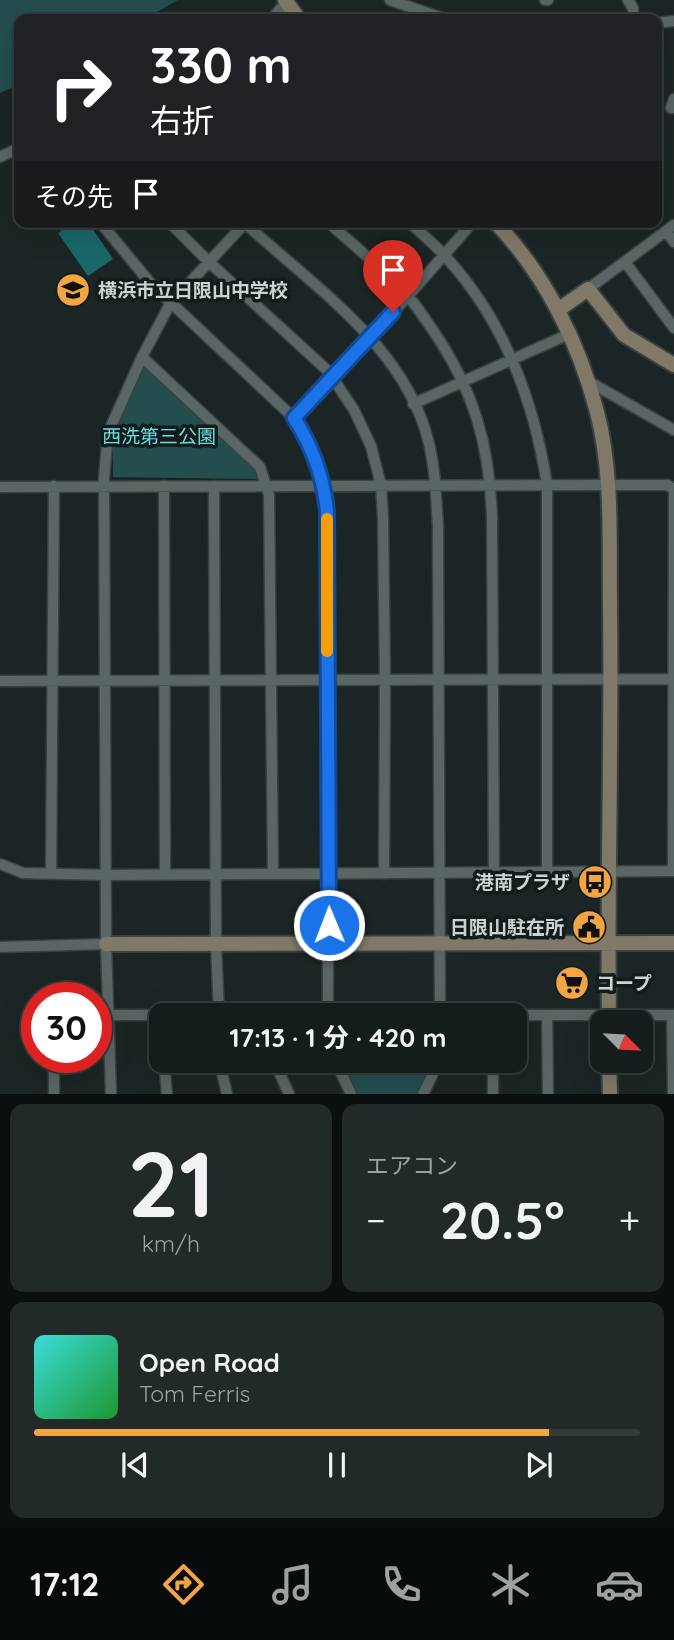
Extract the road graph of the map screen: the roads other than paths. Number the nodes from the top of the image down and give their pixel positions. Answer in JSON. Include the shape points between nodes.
{"nodes":[{"id":1,"x":390,"y":0,"type":"edge"},
{"id":2,"x":431,"y":14,"type":"edge"},
{"id":3,"x":674,"y":99,"type":"edge"},
{"id":4,"x":674,"y":108,"type":"edge"},
{"id":5,"x":104,"y":228,"type":"edge"},
{"id":6,"x":175,"y":228,"type":"edge"},
{"id":7,"x":240,"y":228,"type":"edge"},
{"id":8,"x":250,"y":228,"type":"edge"},
{"id":9,"x":334,"y":228,"type":"edge"},
{"id":10,"x":415,"y":228,"type":"edge"},
{"id":11,"x":468,"y":228,"type":"edge"},
{"id":12,"x":501,"y":228,"type":"edge"},
{"id":13,"x":670,"y":228,"type":"edge"},
{"id":14,"x":674,"y":242,"type":"edge"},
{"id":15,"x":444,"y":255,"type":"junction"},
{"id":16,"x":209,"y":262,"type":"junction"},
{"id":17,"x":625,"y":262,"type":"junction"},
{"id":18,"x":588,"y":289,"type":"junction"},
{"id":19,"x":408,"y":296,"type":"junction"},
{"id":20,"x":170,"y":304,"type":"junction"},
{"id":21,"x":558,"y":310,"type":"junction"},
{"id":22,"x":674,"y":328,"type":"edge"},
{"id":23,"x":569,"y":334,"type":"junction"},
{"id":24,"x":370,"y":337,"type":"junction"},
{"id":25,"x":142,"y":357,"type":"junction"},
{"id":26,"x":513,"y":359,"type":"junction"},
{"id":27,"x":674,"y":365,"type":"edge"},
{"id":28,"x":333,"y":377,"type":"junction"},
{"id":29,"x":587,"y":381,"type":"junction"},
{"id":30,"x":464,"y":382,"type":"junction"},
{"id":31,"x":413,"y":404,"type":"junction"},
{"id":32,"x":294,"y":418,"type":"junction"},
{"id":33,"x":674,"y":430,"type":"edge"},
{"id":34,"x":325,"y":485,"type":"junction"},
{"id":35,"x":381,"y":485,"type":"junction"},
{"id":36,"x":436,"y":485,"type":"junction"},
{"id":37,"x":491,"y":485,"type":"junction"},
{"id":38,"x":547,"y":485,"type":"junction"},
{"id":39,"x":607,"y":485,"type":"junction"},
{"id":40,"x":54,"y":486,"type":"junction"},
{"id":41,"x":105,"y":486,"type":"junction"},
{"id":42,"x":164,"y":486,"type":"junction"},
{"id":43,"x":214,"y":486,"type":"junction"},
{"id":44,"x":267,"y":486,"type":"junction"},
{"id":45,"x":0,"y":487,"type":"edge"},
{"id":46,"x":674,"y":489,"type":"edge"},
{"id":47,"x":673,"y":679,"type":"edge"},
{"id":48,"x":51,"y":680,"type":"junction"},
{"id":49,"x":106,"y":680,"type":"junction"},
{"id":50,"x":163,"y":680,"type":"junction"},
{"id":51,"x":216,"y":680,"type":"junction"},
{"id":52,"x":272,"y":680,"type":"junction"},
{"id":53,"x":327,"y":680,"type":"junction"},
{"id":54,"x":385,"y":680,"type":"junction"},
{"id":55,"x":438,"y":680,"type":"junction"},
{"id":56,"x":493,"y":680,"type":"junction"},
{"id":57,"x":547,"y":680,"type":"junction"},
{"id":58,"x":611,"y":680,"type":"junction"},
{"id":59,"x":0,"y":681,"type":"edge"},
{"id":60,"x":0,"y":864,"type":"edge"},
{"id":61,"x":673,"y":871,"type":"edge"},
{"id":62,"x":273,"y":872,"type":"junction"},
{"id":63,"x":494,"y":872,"type":"junction"},
{"id":64,"x":547,"y":872,"type":"junction"},
{"id":65,"x":609,"y":872,"type":"junction"},
{"id":66,"x":165,"y":873,"type":"junction"},
{"id":67,"x":218,"y":873,"type":"junction"},
{"id":68,"x":439,"y":873,"type":"junction"},
{"id":69,"x":51,"y":874,"type":"junction"},
{"id":70,"x":328,"y":874,"type":"junction"},
{"id":71,"x":384,"y":874,"type":"junction"},
{"id":72,"x":107,"y":875,"type":"junction"},
{"id":73,"x":216,"y":943,"type":"junction"},
{"id":74,"x":329,"y":943,"type":"junction"},
{"id":75,"x":439,"y":943,"type":"junction"},
{"id":76,"x":608,"y":943,"type":"junction"},
{"id":77,"x":674,"y":943,"type":"edge"},
{"id":78,"x":106,"y":944,"type":"junction"},
{"id":79,"x":0,"y":947,"type":"edge"},
{"id":80,"x":107,"y":982,"type":"edge"},
{"id":81,"x":219,"y":1003,"type":"edge"},
{"id":82,"x":328,"y":1003,"type":"edge"},
{"id":83,"x":438,"y":1003,"type":"edge"},
{"id":84,"x":609,"y":1010,"type":"edge"},
{"id":85,"x":149,"y":1014,"type":"edge"},
{"id":86,"x":112,"y":1015,"type":"edge"},
{"id":87,"x":527,"y":1015,"type":"edge"},
{"id":88,"x":547,"y":1015,"type":"junction"},
{"id":89,"x":673,"y":1015,"type":"edge"},
{"id":90,"x":653,"y":1016,"type":"edge"},
{"id":91,"x":590,"y":1017,"type":"edge"},
{"id":92,"x":54,"y":1073,"type":"edge"},
{"id":93,"x":110,"y":1073,"type":"edge"},
{"id":94,"x":165,"y":1073,"type":"edge"},
{"id":95,"x":222,"y":1073,"type":"edge"},
{"id":96,"x":280,"y":1073,"type":"edge"},
{"id":97,"x":341,"y":1073,"type":"edge"},
{"id":98,"x":433,"y":1073,"type":"edge"},
{"id":99,"x":493,"y":1073,"type":"edge"},
{"id":100,"x":609,"y":1073,"type":"edge"},
{"id":101,"x":54,"y":1094,"type":"edge"},
{"id":102,"x":111,"y":1094,"type":"edge"},
{"id":103,"x":167,"y":1094,"type":"edge"},
{"id":104,"x":227,"y":1094,"type":"edge"},
{"id":105,"x":289,"y":1094,"type":"edge"},
{"id":106,"x":351,"y":1094,"type":"edge"},
{"id":107,"x":423,"y":1094,"type":"edge"},
{"id":108,"x":493,"y":1094,"type":"edge"},
{"id":109,"x":548,"y":1094,"type":"edge"},
{"id":110,"x":610,"y":1094,"type":"edge"},
{"id":111,"x":673,"y":1094,"type":"edge"}],
"edges":[{"from":1,"to":2,"type":"street"},
{"from":3,"to":4,"type":"street"},
{"from":5,"to":20,"type":"street"},
{"from":6,"to":16,"type":"street"},
{"from":7,"to":16,"type":"street"},
{"from":8,"to":24,"type":"street"},
{"from":9,"to":19,"type":"street"},
{"from":10,"to":15,"type":"street"},
{"from":11,"to":15,"type":"street"},
{"from":12,"to":21,"type":"street"},
{"from":13,"to":14,"type":"street"},
{"from":13,"to":17,"type":"street"},
{"from":15,"to":19,"type":"street"},
{"from":15,"to":26,"type":"street","via":[[472,290]]},
{"from":16,"to":20,"type":"street"},
{"from":16,"to":28,"type":"street"},
{"from":17,"to":18,"type":"street"},
{"from":17,"to":22,"type":"street"},
{"from":18,"to":21,"type":"street"},
{"from":18,"to":27,"type":"street","via":[[624,335]]},
{"from":19,"to":24,"type":"street"},
{"from":19,"to":30,"type":"street"},
{"from":20,"to":25,"type":"street"},
{"from":20,"to":32,"type":"street"},
{"from":21,"to":23,"type":"street"},
{"from":23,"to":26,"type":"street"},
{"from":23,"to":29,"type":"street"},
{"from":24,"to":28,"type":"street"},
{"from":24,"to":31,"type":"street"},
{"from":25,"to":41,"type":"street","via":[[108,433]]},
{"from":25,"to":44,"type":"street","via":[[260,467]]},
{"from":26,"to":30,"type":"street"},
{"from":26,"to":38,"type":"street","via":[[541,445]]},
{"from":28,"to":32,"type":"street"},
{"from":28,"to":35,"type":"street","via":[[371,446]]},
{"from":29,"to":33,"type":"street"},
{"from":29,"to":39,"type":"street","via":[[604,447]]},
{"from":30,"to":31,"type":"street"},
{"from":30,"to":37,"type":"street","via":[[478,416]]},
{"from":31,"to":36,"type":"street","via":[[424,425]]},
{"from":32,"to":34,"type":"street","via":[[317,459]]},
{"from":34,"to":35,"type":"street"},
{"from":34,"to":44,"type":"street"},
{"from":34,"to":53,"type":"street"},
{"from":35,"to":36,"type":"street"},
{"from":35,"to":54,"type":"street"},
{"from":36,"to":37,"type":"street"},
{"from":36,"to":55,"type":"street"},
{"from":37,"to":38,"type":"street"},
{"from":37,"to":56,"type":"street"},
{"from":38,"to":39,"type":"street"},
{"from":38,"to":57,"type":"street"},
{"from":39,"to":46,"type":"street","via":[[668,485]]},
{"from":39,"to":58,"type":"street"},
{"from":40,"to":41,"type":"street"},
{"from":40,"to":45,"type":"street"},
{"from":40,"to":48,"type":"street"},
{"from":41,"to":42,"type":"street"},
{"from":41,"to":49,"type":"street"},
{"from":42,"to":43,"type":"street"},
{"from":42,"to":50,"type":"street"},
{"from":43,"to":44,"type":"street"},
{"from":43,"to":51,"type":"street"},
{"from":44,"to":52,"type":"street"},
{"from":46,"to":47,"type":"street"},
{"from":47,"to":58,"type":"street"},
{"from":47,"to":61,"type":"street"},
{"from":48,"to":49,"type":"street"},
{"from":48,"to":59,"type":"street"},
{"from":48,"to":69,"type":"street"},
{"from":49,"to":50,"type":"street"},
{"from":49,"to":72,"type":"street"},
{"from":50,"to":51,"type":"street"},
{"from":50,"to":66,"type":"street"},
{"from":51,"to":52,"type":"street"},
{"from":51,"to":67,"type":"street"},
{"from":52,"to":53,"type":"street"},
{"from":52,"to":62,"type":"street"},
{"from":53,"to":54,"type":"street"},
{"from":53,"to":70,"type":"street"},
{"from":54,"to":55,"type":"street"},
{"from":54,"to":71,"type":"street"},
{"from":55,"to":56,"type":"street"},
{"from":55,"to":68,"type":"street"},
{"from":56,"to":57,"type":"street"},
{"from":56,"to":63,"type":"street"},
{"from":57,"to":58,"type":"street"},
{"from":57,"to":64,"type":"street"},
{"from":58,"to":65,"type":"street"},
{"from":60,"to":69,"type":"street","via":[[23,873]]},
{"from":61,"to":65,"type":"street"},
{"from":62,"to":67,"type":"street"},
{"from":62,"to":70,"type":"street"},
{"from":63,"to":64,"type":"street"},
{"from":63,"to":68,"type":"street"},
{"from":64,"to":65,"type":"street"},
{"from":65,"to":76,"type":"street"},
{"from":66,"to":67,"type":"street"},
{"from":66,"to":72,"type":"street"},
{"from":67,"to":73,"type":"street"},
{"from":68,"to":71,"type":"street"},
{"from":68,"to":75,"type":"street"},
{"from":69,"to":72,"type":"street"},
{"from":70,"to":71,"type":"street"},
{"from":70,"to":74,"type":"street"},
{"from":72,"to":78,"type":"street"},
{"from":73,"to":74,"type":"street"},
{"from":73,"to":78,"type":"street"},
{"from":73,"to":81,"type":"street"},
{"from":74,"to":75,"type":"street"},
{"from":74,"to":82,"type":"street"},
{"from":75,"to":76,"type":"street"},
{"from":75,"to":83,"type":"street"},
{"from":76,"to":77,"type":"street"},
{"from":76,"to":84,"type":"street"},
{"from":78,"to":79,"type":"street"},
{"from":78,"to":80,"type":"street"},
{"from":85,"to":86,"type":"street"},
{"from":87,"to":88,"type":"street"},
{"from":88,"to":91,"type":"street"},
{"from":88,"to":109,"type":"street"},
{"from":89,"to":90,"type":"street"},
{"from":89,"to":111,"type":"street"},
{"from":92,"to":101,"type":"street"},
{"from":93,"to":102,"type":"street"},
{"from":94,"to":103,"type":"street"},
{"from":95,"to":104,"type":"street"},
{"from":96,"to":105,"type":"street"},
{"from":97,"to":106,"type":"street"},
{"from":98,"to":107,"type":"street"},
{"from":99,"to":108,"type":"street"},
{"from":100,"to":110,"type":"street"}]}
